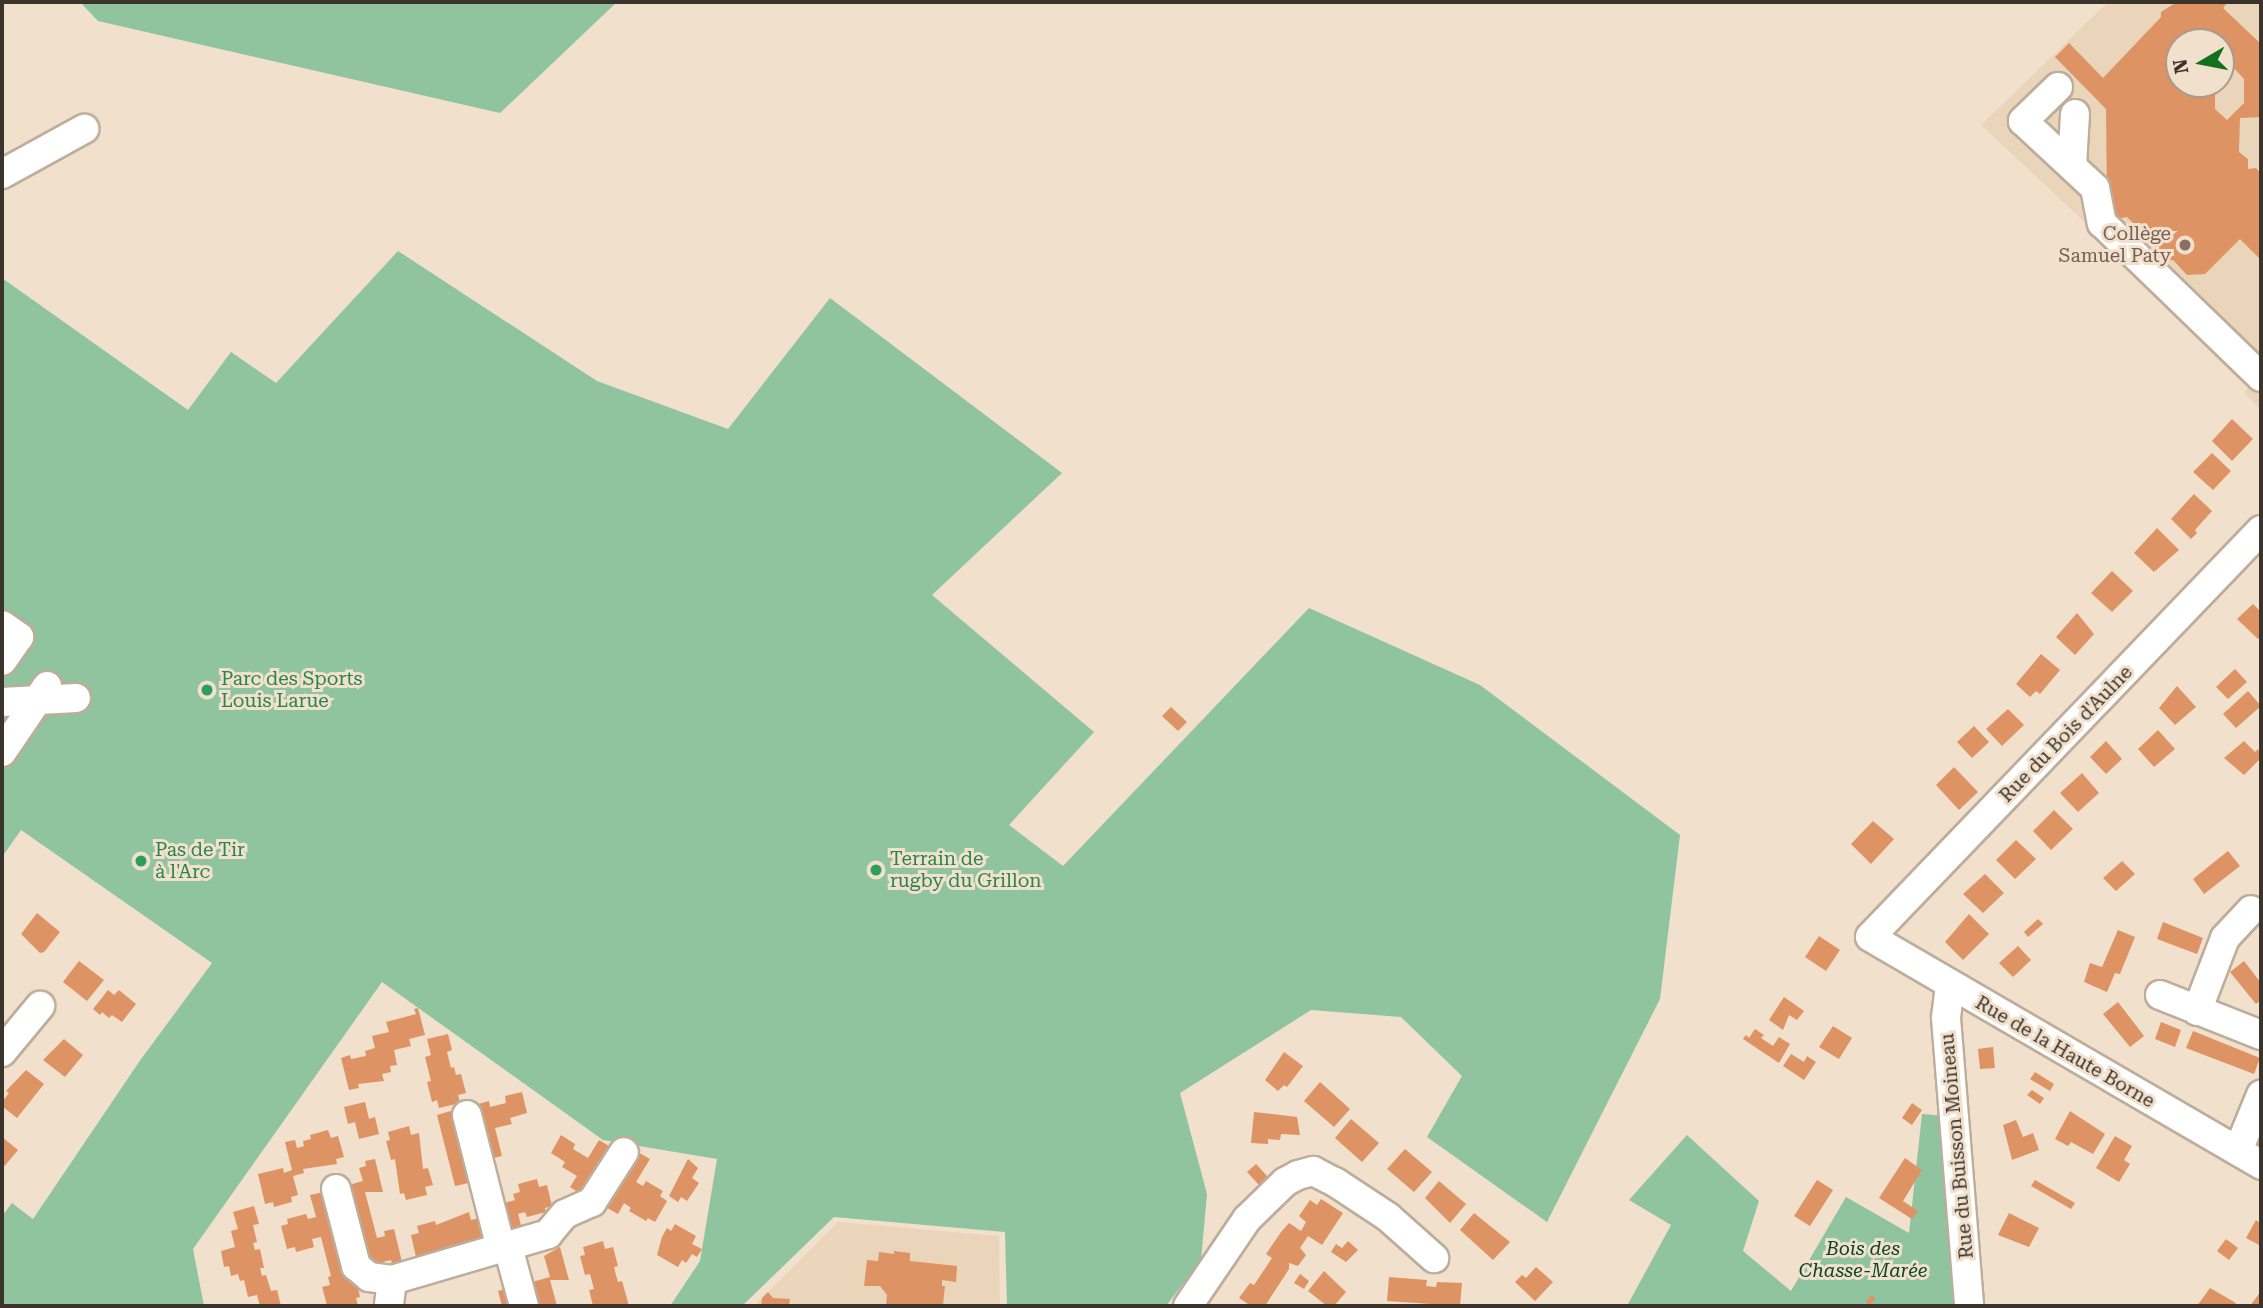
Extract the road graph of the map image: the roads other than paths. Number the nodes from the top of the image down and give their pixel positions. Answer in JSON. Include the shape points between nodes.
{"nodes":[{"id":1,"x":2057,"y":87,"type":"dead end"},
{"id":2,"x":2075,"y":114,"type":"dead end"},
{"id":3,"x":84,"y":129,"type":"dead end"},
{"id":4,"x":2072,"y":166,"type":"junction"},
{"id":5,"x":2,"y":174,"type":"edge"},
{"id":6,"x":2261,"y":377,"type":"edge"},
{"id":7,"x":2261,"y":530,"type":"edge"},
{"id":8,"x":2,"y":625,"type":"edge"},
{"id":9,"x":2,"y":661,"type":"edge"},
{"id":10,"x":42,"y":693,"type":"junction"},
{"id":11,"x":76,"y":698,"type":"dead end"},
{"id":12,"x":2,"y":702,"type":"edge"},
{"id":13,"x":2,"y":751,"type":"edge"},
{"id":14,"x":2251,"y":911,"type":"dead end"},
{"id":15,"x":1870,"y":937,"type":"joint"},
{"id":16,"x":1950,"y":985,"type":"junction"},
{"id":17,"x":2160,"y":995,"type":"dead end"},
{"id":18,"x":40,"y":1006,"type":"dead end"},
{"id":19,"x":2197,"y":1011,"type":"junction"},
{"id":20,"x":2261,"y":1035,"type":"edge"},
{"id":21,"x":2,"y":1052,"type":"edge"},
{"id":22,"x":2261,"y":1095,"type":"edge"},
{"id":23,"x":467,"y":1115,"type":"dead end"},
{"id":24,"x":624,"y":1152,"type":"dead end"},
{"id":25,"x":2249,"y":1158,"type":"edge"},
{"id":26,"x":336,"y":1189,"type":"dead end"},
{"id":27,"x":505,"y":1248,"type":"junction"},
{"id":28,"x":1434,"y":1258,"type":"dead end"},
{"id":29,"x":391,"y":1293,"type":"edge"},
{"id":30,"x":524,"y":1306,"type":"edge"},
{"id":31,"x":1188,"y":1306,"type":"edge"},
{"id":32,"x":1969,"y":1306,"type":"edge"}],
"edges":[{"from":1,"to":4,"type":"street","via":[[2023,121]]},
{"from":2,"to":4,"type":"street"},
{"from":3,"to":5,"type":"street"},
{"from":4,"to":6,"type":"street","via":[[2095,188],[2102,223]]},
{"from":7,"to":15,"type":"street","name":"Rue du Bois d'Aulne"},
{"from":8,"to":9,"type":"street","via":[[19,637]]},
{"from":10,"to":11,"type":"street"},
{"from":10,"to":12,"type":"street"},
{"from":10,"to":13,"type":"street"},
{"from":14,"to":19,"type":"street","via":[[2225,938]]},
{"from":15,"to":16,"type":"street","name":"Rue de la Haute Borne"},
{"from":16,"to":25,"type":"street","name":"Rue de la Haute Borne"},
{"from":16,"to":32,"type":"street","name":"Rue du Buisson Moineau","via":[[1946,1018]]},
{"from":17,"to":19,"type":"street"},
{"from":18,"to":21,"type":"street"},
{"from":19,"to":20,"type":"street"},
{"from":22,"to":25,"type":"street"},
{"from":23,"to":27,"type":"street"},
{"from":24,"to":27,"type":"street","via":[[592,1202],[565,1214],[548,1234]]},
{"from":26,"to":29,"type":"street","via":[[356,1266]]},
{"from":27,"to":29,"type":"street"},
{"from":27,"to":30,"type":"street"},
{"from":28,"to":31,"type":"street","via":[[1381,1227],[1313,1171],[1298,1175],[1247,1219]]}]}
